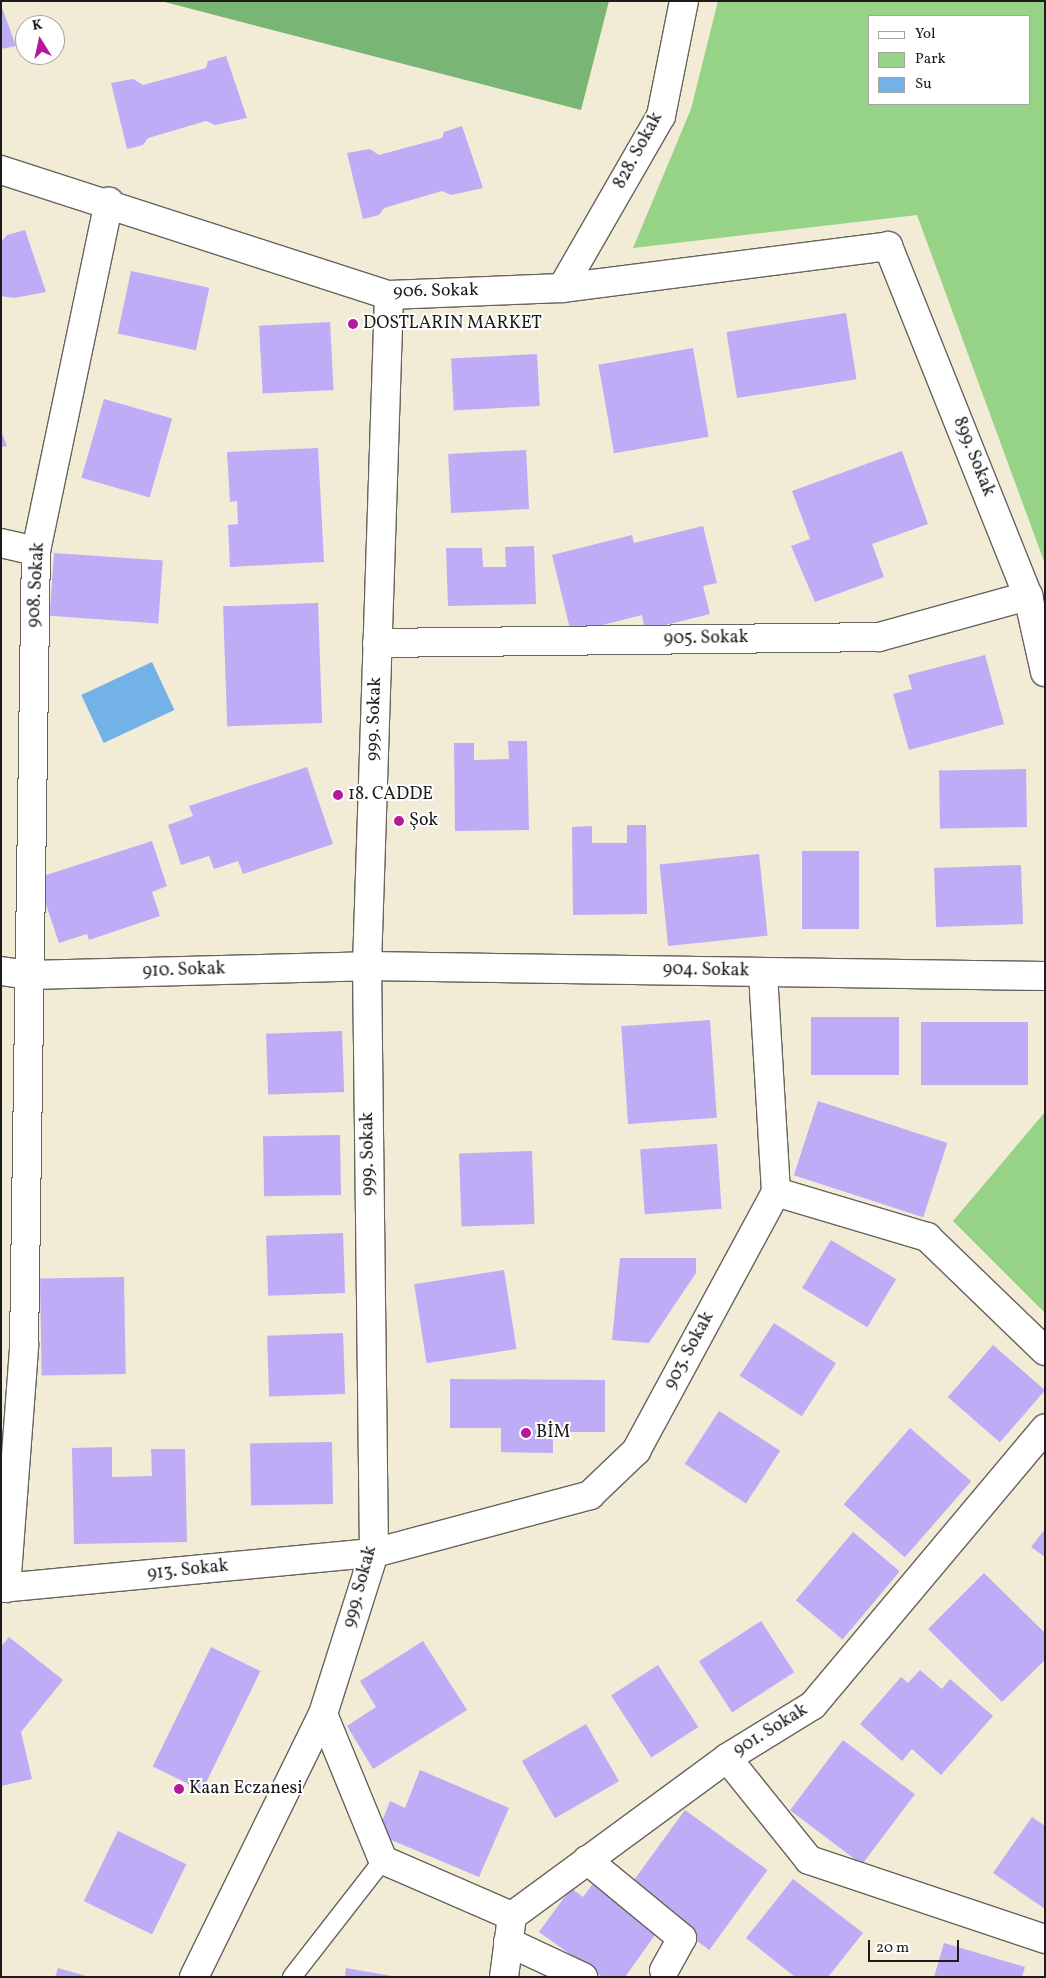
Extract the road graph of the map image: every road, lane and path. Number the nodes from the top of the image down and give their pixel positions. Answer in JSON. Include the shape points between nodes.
{"nodes":[{"id":1,"x":684,"y":1,"type":"edge"},
{"id":2,"x":1,"y":170,"type":"edge"},
{"id":3,"x":109,"y":202,"type":"junction"},
{"id":4,"x":888,"y":246,"type":"joint"},
{"id":5,"x":562,"y":288,"type":"junction"},
{"id":6,"x":389,"y":295,"type":"junction"},
{"id":7,"x":1,"y":543,"type":"edge"},
{"id":8,"x":36,"y":551,"type":"junction"},
{"id":9,"x":1028,"y":596,"type":"junction"},
{"id":10,"x":378,"y":643,"type":"junction"},
{"id":11,"x":1045,"y":672,"type":"edge"},
{"id":12,"x":367,"y":966,"type":"junction"},
{"id":13,"x":1,"y":971,"type":"edge"},
{"id":14,"x":762,"y":972,"type":"junction"},
{"id":15,"x":30,"y":975,"type":"junction"},
{"id":16,"x":1045,"y":976,"type":"edge"},
{"id":17,"x":776,"y":1192,"type":"junction"},
{"id":18,"x":13,"y":1344,"type":"edge"},
{"id":19,"x":1045,"y":1351,"type":"edge"},
{"id":20,"x":1045,"y":1429,"type":"edge"},
{"id":21,"x":374,"y":1553,"type":"junction"},
{"id":22,"x":4,"y":1588,"type":"edge"},
{"id":23,"x":323,"y":1714,"type":"junction"},
{"id":24,"x":728,"y":1758,"type":"junction"},
{"id":25,"x":383,"y":1860,"type":"junction"},
{"id":26,"x":587,"y":1860,"type":"junction"},
{"id":27,"x":510,"y":1929,"type":"junction"},
{"id":28,"x":1045,"y":1939,"type":"edge"},
{"id":29,"x":664,"y":1970,"type":"dead end"},
{"id":30,"x":194,"y":1977,"type":"edge"},
{"id":31,"x":292,"y":1977,"type":"edge"},
{"id":32,"x":504,"y":1977,"type":"edge"},
{"id":33,"x":583,"y":1977,"type":"edge"}],
"edges":[{"from":1,"to":5,"type":"street","name":"828. Sokak","via":[[661,116]]},
{"from":2,"to":3,"type":"street","name":"906. Sokak"},
{"from":3,"to":6,"type":"street","name":"906. Sokak"},
{"from":3,"to":8,"type":"street","name":"908. Sokak"},
{"from":4,"to":5,"type":"street","name":"906. Sokak"},
{"from":4,"to":9,"type":"street","name":"899. Sokak"},
{"from":5,"to":6,"type":"street","name":"906. Sokak"},
{"from":6,"to":10,"type":"street","name":"999. Sokak"},
{"from":7,"to":8,"type":"street"},
{"from":8,"to":15,"type":"street","name":"908. Sokak"},
{"from":9,"to":10,"type":"street","name":"905. Sokak","via":[[879,637]]},
{"from":9,"to":11,"type":"street","name":"899. Sokak"},
{"from":10,"to":12,"type":"street","name":"999. Sokak"},
{"from":12,"to":14,"type":"street","name":"904. Sokak"},
{"from":12,"to":15,"type":"street","name":"910. Sokak"},
{"from":12,"to":21,"type":"street","name":"999. Sokak"},
{"from":13,"to":15,"type":"street","name":"910. Sokak"},
{"from":14,"to":16,"type":"street","name":"904. Sokak"},
{"from":14,"to":17,"type":"street"},
{"from":15,"to":18,"type":"street","name":"908. Sokak"},
{"from":17,"to":19,"type":"street","via":[[926,1237]]},
{"from":17,"to":21,"type":"street","name":"903. Sokak","via":[[636,1452],[590,1495]]},
{"from":18,"to":22,"type":"street","name":"908. Sokak"},
{"from":20,"to":24,"type":"street","name":"901. Sokak","via":[[813,1705]]},
{"from":21,"to":22,"type":"street","name":"913. Sokak"},
{"from":21,"to":23,"type":"street","name":"999. Sokak"},
{"from":23,"to":25,"type":"street"},
{"from":23,"to":30,"type":"street","name":"999. Sokak"},
{"from":24,"to":26,"type":"street","name":"901. Sokak"},
{"from":24,"to":28,"type":"street","via":[[809,1860]]},
{"from":25,"to":27,"type":"street"},
{"from":25,"to":31,"type":"lane"},
{"from":26,"to":27,"type":"street","name":"901. Sokak"},
{"from":26,"to":29,"type":"street","via":[[682,1938]]},
{"from":27,"to":32,"type":"street"},
{"from":27,"to":33,"type":"street"}]}
